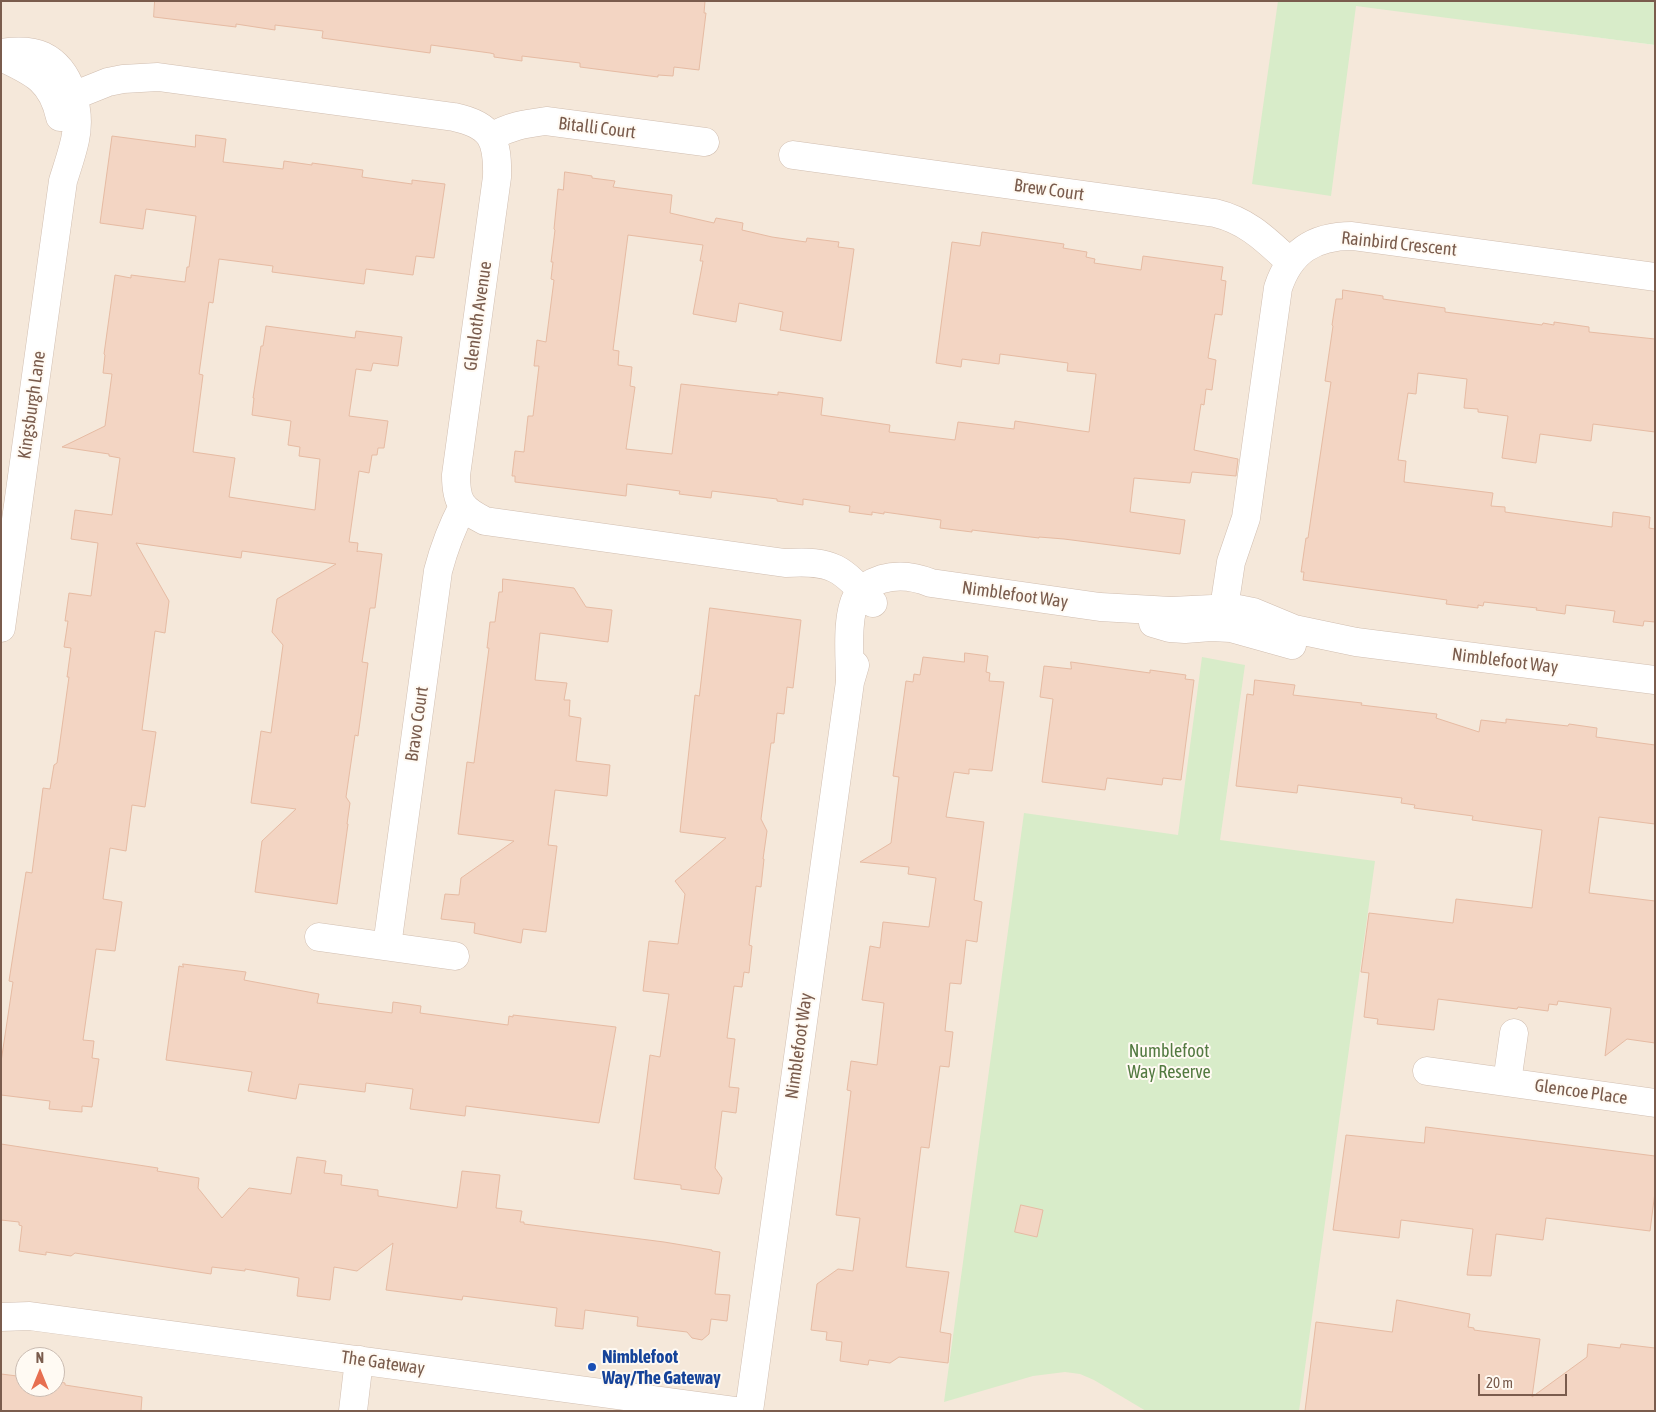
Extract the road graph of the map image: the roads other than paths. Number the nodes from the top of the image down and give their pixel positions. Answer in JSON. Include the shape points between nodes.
{"nodes":[{"id":1,"x":1,"y":53,"type":"edge"},
{"id":2,"x":1,"y":57,"type":"edge"},
{"id":3,"x":65,"y":93,"type":"junction"},
{"id":4,"x":491,"y":137,"type":"junction"},
{"id":5,"x":705,"y":142,"type":"dead end"},
{"id":6,"x":793,"y":155,"type":"dead end"},
{"id":7,"x":1290,"y":262,"type":"junction"},
{"id":8,"x":1655,"y":277,"type":"edge"},
{"id":9,"x":463,"y":506,"type":"junction"},
{"id":10,"x":863,"y":598,"type":"junction"},
{"id":11,"x":1232,"y":615,"type":"junction"},
{"id":12,"x":1,"y":628,"type":"edge"},
{"id":13,"x":1655,"y":680,"type":"edge"},
{"id":14,"x":319,"y":937,"type":"dead end"},
{"id":15,"x":387,"y":946,"type":"junction"},
{"id":16,"x":455,"y":956,"type":"dead end"},
{"id":17,"x":1514,"y":1033,"type":"dead end"},
{"id":18,"x":1427,"y":1071,"type":"dead end"},
{"id":19,"x":1507,"y":1082,"type":"junction"},
{"id":20,"x":1655,"y":1103,"type":"edge"},
{"id":21,"x":1,"y":1304,"type":"edge"},
{"id":22,"x":30,"y":1316,"type":"junction"},
{"id":23,"x":1,"y":1317,"type":"edge"},
{"id":24,"x":359,"y":1360,"type":"junction"},
{"id":25,"x":353,"y":1411,"type":"edge"},
{"id":26,"x":736,"y":1411,"type":"edge"},
{"id":27,"x":749,"y":1411,"type":"edge"}],
"edges":[{"from":1,"to":3,"type":"street","name":"Kingsburgh Lane","via":[[31,52],[42,56],[54,64]]},
{"from":2,"to":3,"type":"street","name":"Kingsburgh Lane"},
{"from":3,"to":4,"type":"street","via":[[123,79],[158,77],[454,117],[471,121]]},
{"from":3,"to":12,"type":"street","name":"Kingsburgh Lane","via":[[60,116],[63,181]]},
{"from":4,"to":5,"type":"street","name":"Bitalli Court","via":[[508,128],[546,121]]},
{"from":4,"to":9,"type":"street","name":"Glenloth Avenue","via":[[497,160],[497,177],[456,475],[456,493]]},
{"from":6,"to":7,"type":"street","name":"Brew Court","via":[[1215,212],[1245,224]]},
{"from":7,"to":8,"type":"street","name":"Rainbird Crescent","via":[[1321,240],[1352,236]]},
{"from":7,"to":11,"type":"street","name":"Rainbird Crescent","via":[[1276,297],[1246,518],[1250,562]]},
{"from":9,"to":10,"type":"street","via":[[485,521],[785,563]]},
{"from":9,"to":15,"type":"street","name":"Bravo Court","via":[[453,525],[438,571]]},
{"from":10,"to":11,"type":"street","name":"Nimblefoot Way","via":[[931,583],[1100,607],[1170,628]]},
{"from":10,"to":27,"type":"street","name":"Nimblefoot Way"},
{"from":11,"to":13,"type":"street","name":"Nimblefoot Way","via":[[1290,644],[1307,646],[1356,642]]},
{"from":14,"to":15,"type":"street"},
{"from":15,"to":16,"type":"street"},
{"from":17,"to":19,"type":"street"},
{"from":18,"to":19,"type":"street","name":"Glencoe Place"},
{"from":19,"to":20,"type":"street","name":"Glencoe Place"},
{"from":21,"to":22,"type":"street","name":"The Gateway"},
{"from":22,"to":23,"type":"street","name":"The Gateway"},
{"from":22,"to":24,"type":"street","name":"The Gateway"},
{"from":24,"to":25,"type":"street"},
{"from":24,"to":26,"type":"street","name":"The Gateway"}]}
